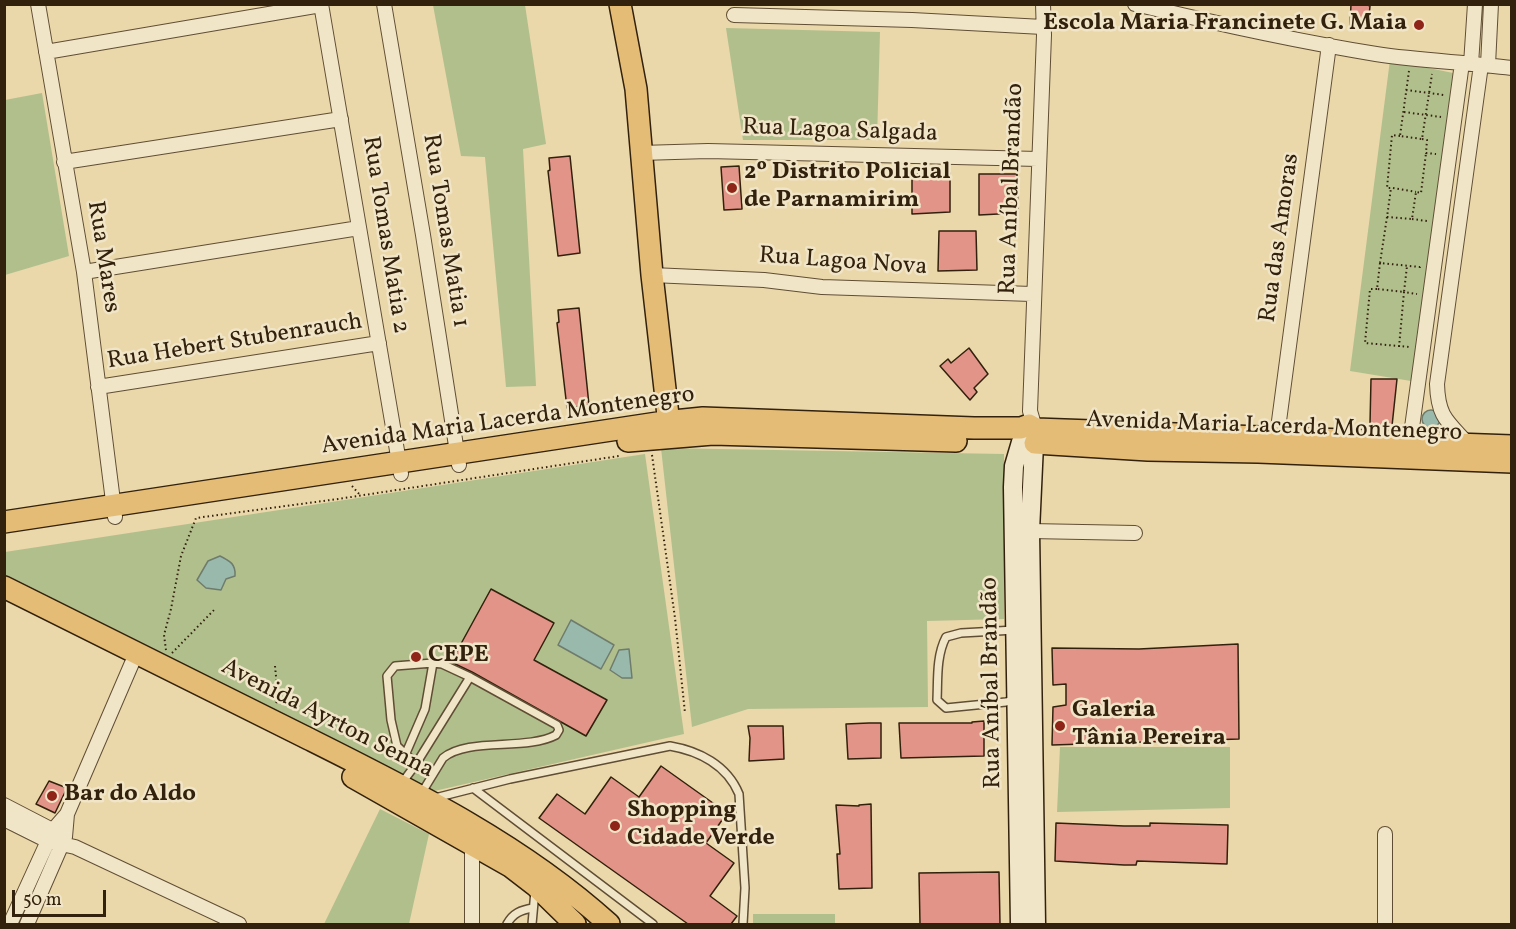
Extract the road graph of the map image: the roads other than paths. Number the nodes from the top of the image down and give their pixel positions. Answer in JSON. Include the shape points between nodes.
{"nodes":[{"id":1,"x":38,"y":4,"type":"edge"},
{"id":2,"x":384,"y":4,"type":"edge"},
{"id":3,"x":620,"y":4,"type":"edge"},
{"id":4,"x":1043,"y":4,"type":"edge"},
{"id":5,"x":1135,"y":4,"type":"edge"},
{"id":6,"x":1475,"y":4,"type":"edge"},
{"id":7,"x":1491,"y":4,"type":"edge"},
{"id":8,"x":321,"y":5,"type":"edge"},
{"id":9,"x":734,"y":15,"type":"dead end"},
{"id":10,"x":1043,"y":27,"type":"junction"},
{"id":11,"x":1329,"y":45,"type":"junction"},
{"id":12,"x":46,"y":52,"type":"junction"},
{"id":13,"x":1476,"y":64,"type":"junction"},
{"id":14,"x":1512,"y":68,"type":"edge"},
{"id":15,"x":341,"y":118,"type":"junction"},
{"id":16,"x":641,"y":153,"type":"junction"},
{"id":17,"x":1038,"y":159,"type":"junction"},
{"id":18,"x":64,"y":162,"type":"junction"},
{"id":19,"x":359,"y":228,"type":"junction"},
{"id":20,"x":84,"y":272,"type":"junction"},
{"id":21,"x":652,"y":275,"type":"junction"},
{"id":22,"x":1032,"y":294,"type":"junction"},
{"id":23,"x":379,"y":343,"type":"junction"},
{"id":24,"x":98,"y":387,"type":"junction"},
{"id":25,"x":669,"y":429,"type":"junction"},
{"id":26,"x":1028,"y":433,"type":"junction"},
{"id":27,"x":1277,"y":436,"type":"junction"},
{"id":28,"x":1410,"y":442,"type":"junction"},
{"id":29,"x":1468,"y":444,"type":"junction"},
{"id":30,"x":1512,"y":446,"type":"edge"},
{"id":31,"x":458,"y":459,"type":"junction"},
{"id":32,"x":1512,"y":462,"type":"edge"},
{"id":33,"x":400,"y":468,"type":"junction"},
{"id":34,"x":114,"y":511,"type":"junction"},
{"id":35,"x":4,"y":522,"type":"edge"},
{"id":36,"x":1030,"y":531,"type":"junction"},
{"id":37,"x":1135,"y":533,"type":"dead end"},
{"id":38,"x":4,"y":536,"type":"edge"},
{"id":39,"x":4,"y":587,"type":"edge"},
{"id":40,"x":4,"y":600,"type":"edge"},
{"id":41,"x":1015,"y":630,"type":"junction"},
{"id":42,"x":132,"y":663,"type":"junction"},
{"id":43,"x":433,"y":663,"type":"junction"},
{"id":44,"x":470,"y":677,"type":"junction"},
{"id":45,"x":1016,"y":699,"type":"junction"},
{"id":46,"x":406,"y":753,"type":"junction"},
{"id":47,"x":416,"y":764,"type":"junction"},
{"id":48,"x":400,"y":785,"type":"junction"},
{"id":49,"x":473,"y":788,"type":"junction"},
{"id":50,"x":423,"y":798,"type":"junction"},
{"id":51,"x":4,"y":805,"type":"edge"},
{"id":52,"x":4,"y":819,"type":"edge"},
{"id":53,"x":1385,"y":834,"type":"dead end"},
{"id":54,"x":60,"y":840,"type":"junction"},
{"id":55,"x":472,"y":843,"type":"junction"},
{"id":56,"x":536,"y":886,"type":"junction"},
{"id":57,"x":1028,"y":903,"type":"junction"},
{"id":58,"x":533,"y":908,"type":"junction"},
{"id":59,"x":10,"y":924,"type":"edge"},
{"id":60,"x":27,"y":924,"type":"edge"},
{"id":61,"x":239,"y":924,"type":"edge"},
{"id":62,"x":472,"y":924,"type":"edge"},
{"id":63,"x":507,"y":924,"type":"edge"},
{"id":64,"x":532,"y":924,"type":"edge"},
{"id":65,"x":575,"y":924,"type":"edge"},
{"id":66,"x":609,"y":924,"type":"edge"},
{"id":67,"x":653,"y":924,"type":"edge"},
{"id":68,"x":743,"y":924,"type":"edge"},
{"id":69,"x":1020,"y":924,"type":"edge"},
{"id":70,"x":1036,"y":924,"type":"edge"},
{"id":71,"x":1385,"y":924,"type":"edge"}],
"edges":[{"from":1,"to":12,"type":"street","name":"Rua Mares"},
{"from":2,"to":31,"type":"street","name":"Rua Tomas Matia 1"},
{"from":3,"to":16,"type":"main road","via":[[636,89]]},
{"from":4,"to":10,"type":"street","name":"Rua Aníbal Brandão"},
{"from":5,"to":11,"type":"street"},
{"from":6,"to":13,"type":"street"},
{"from":7,"to":13,"type":"street"},
{"from":8,"to":12,"type":"street"},
{"from":8,"to":15,"type":"street","name":"Rua Tomas Matia 2"},
{"from":9,"to":10,"type":"street"},
{"from":10,"to":17,"type":"street","name":"Rua Aníbal Brandão"},
{"from":11,"to":13,"type":"street","via":[[1421,60]]},
{"from":11,"to":27,"type":"street","name":"Rua das Amoras"},
{"from":12,"to":18,"type":"street","name":"Rua Mares"},
{"from":13,"to":14,"type":"street"},
{"from":13,"to":28,"type":"street"},
{"from":13,"to":29,"type":"street","via":[[1437,384],[1437,404],[1442,414]]},
{"from":15,"to":18,"type":"street"},
{"from":15,"to":19,"type":"street","name":"Rua Tomas Matia 2"},
{"from":16,"to":17,"type":"street","name":"Rua Lagoa Salgada","via":[[719,151]]},
{"from":16,"to":21,"type":"main road"},
{"from":17,"to":22,"type":"street","name":"Rua Aníbal Brandão"},
{"from":18,"to":20,"type":"street","name":"Rua Mares"},
{"from":19,"to":20,"type":"street"},
{"from":19,"to":23,"type":"street","name":"Rua Tomas Matia 2"},
{"from":20,"to":24,"type":"street","name":"Rua Mares"},
{"from":21,"to":22,"type":"street","name":"Rua Lagoa Nova","via":[[822,287]]},
{"from":21,"to":25,"type":"main road"},
{"from":22,"to":26,"type":"street","name":"Rua Aníbal Brandão"},
{"from":23,"to":24,"type":"street","name":"Rua Hebert Stubenrauch"},
{"from":23,"to":33,"type":"street","name":"Rua Tomas Matia 2"},
{"from":24,"to":34,"type":"street","name":"Rua Mares"},
{"from":25,"to":26,"type":"main road","name":"Avenida Maria Lacerda Montenegro","via":[[889,440]]},
{"from":25,"to":31,"type":"main road","name":"Avenida Maria Lacerda Montenegro"},
{"from":26,"to":27,"type":"main road","name":"Avenida Maria Lacerda Montenegro"},
{"from":26,"to":32,"type":"main road","name":"Avenida Maria Lacerda Montenegro","via":[[1149,450]]},
{"from":26,"to":36,"type":"street","name":"Rua Aníbal Brandão"},
{"from":26,"to":41,"type":"street","name":"Rua Aníbal Brandão","via":[[1014,466]]},
{"from":27,"to":28,"type":"main road","name":"Avenida Maria Lacerda Montenegro"},
{"from":28,"to":29,"type":"main road","name":"Avenida Maria Lacerda Montenegro"},
{"from":29,"to":30,"type":"main road","name":"Avenida Maria Lacerda Montenegro"},
{"from":31,"to":33,"type":"main road","name":"Avenida Maria Lacerda Montenegro"},
{"from":33,"to":34,"type":"main road","name":"Avenida Maria Lacerda Montenegro"},
{"from":33,"to":34,"type":"main road","name":"Avenida Maria Lacerda Montenegro","via":[[354,488]]},
{"from":34,"to":35,"type":"main road","name":"Avenida Maria Lacerda Montenegro"},
{"from":34,"to":38,"type":"main road","name":"Avenida Maria Lacerda Montenegro"},
{"from":36,"to":37,"type":"street"},
{"from":36,"to":57,"type":"street","name":"Rua Aníbal Brandão"},
{"from":39,"to":48,"type":"main road","name":"Avenida Ayrton Senna"},
{"from":40,"to":42,"type":"main road","name":"Avenida Ayrton Senna"},
{"from":41,"to":45,"type":"street","name":"Rua Aníbal Brandão"},
{"from":41,"to":45,"type":"lane","via":[[961,633],[946,638],[939,664],[937,700],[946,708]]},
{"from":42,"to":54,"type":"street","via":[[67,814]]},
{"from":42,"to":55,"type":"main road","name":"Avenida Ayrton Senna","via":[[375,788]]},
{"from":43,"to":44,"type":"lane"},
{"from":43,"to":46,"type":"lane","via":[[425,709]]},
{"from":43,"to":46,"type":"lane","via":[[395,666],[387,676],[393,736]]},
{"from":44,"to":47,"type":"lane"},
{"from":44,"to":50,"type":"lane","via":[[557,725],[559,730],[556,735],[538,741],[448,754]]},
{"from":45,"to":57,"type":"street","name":"Rua Aníbal Brandão"},
{"from":46,"to":47,"type":"lane"},
{"from":47,"to":48,"type":"lane"},
{"from":48,"to":50,"type":"main road","name":"Avenida Ayrton Senna"},
{"from":49,"to":50,"type":"lane"},
{"from":49,"to":67,"type":"lane"},
{"from":49,"to":68,"type":"lane","via":[[670,746],[691,750],[722,770],[739,794],[745,888]]},
{"from":50,"to":66,"type":"main road","name":"Avenida Ayrton Senna","via":[[537,867]]},
{"from":51,"to":54,"type":"street"},
{"from":52,"to":54,"type":"street"},
{"from":53,"to":71,"type":"street"},
{"from":54,"to":59,"type":"street"},
{"from":54,"to":60,"type":"street"},
{"from":54,"to":61,"type":"street"},
{"from":55,"to":56,"type":"main road","name":"Avenida Ayrton Senna"},
{"from":55,"to":62,"type":"street"},
{"from":56,"to":58,"type":"lane"},
{"from":56,"to":65,"type":"main road","name":"Avenida Ayrton Senna"},
{"from":57,"to":69,"type":"street","name":"Rua Aníbal Brandão"},
{"from":57,"to":70,"type":"street","name":"Rua Aníbal Brandão"},
{"from":58,"to":63,"type":"lane","via":[[515,914]]},
{"from":58,"to":64,"type":"lane"}]}
